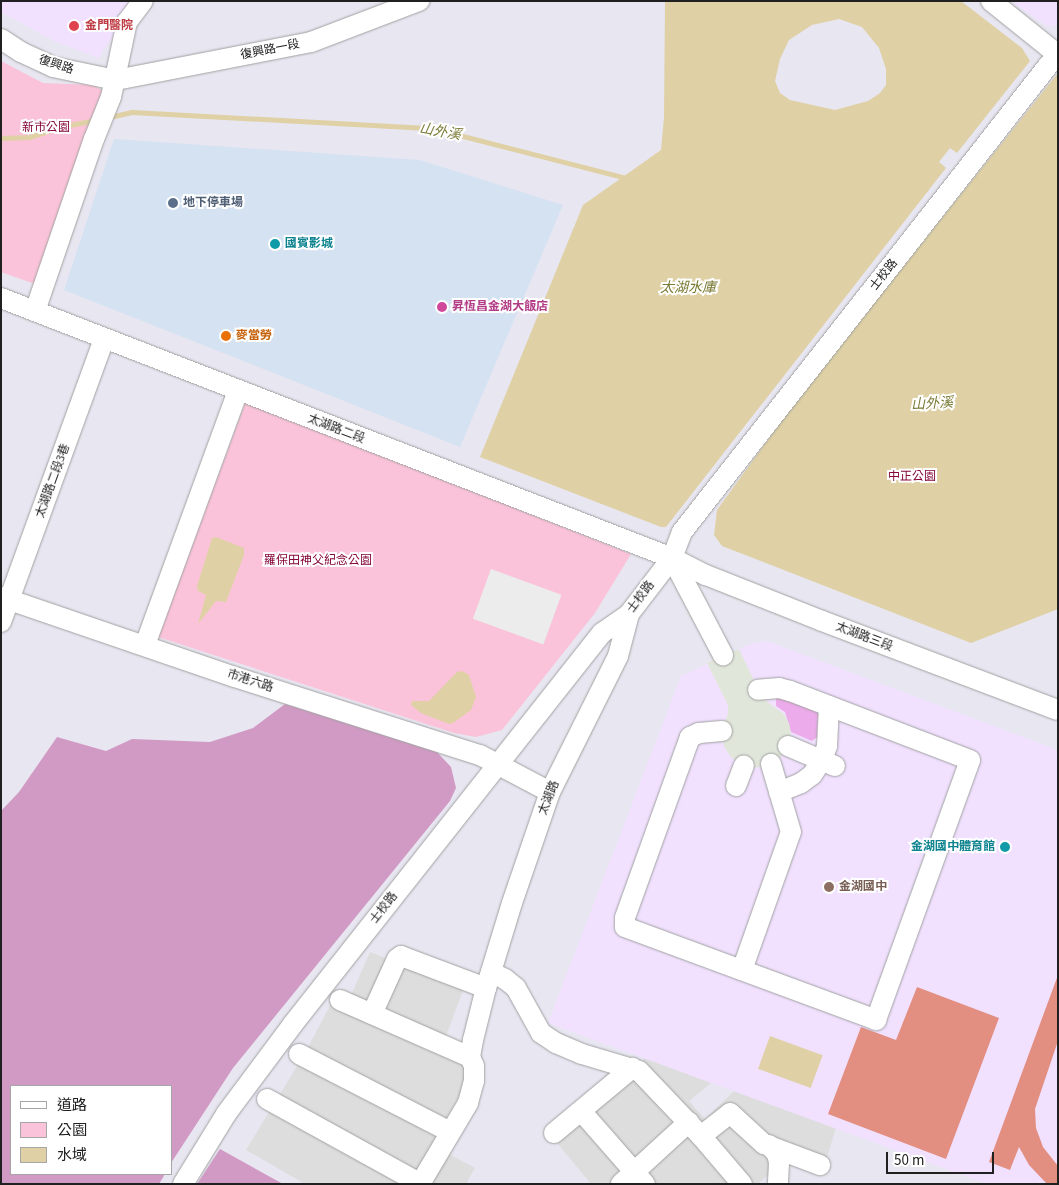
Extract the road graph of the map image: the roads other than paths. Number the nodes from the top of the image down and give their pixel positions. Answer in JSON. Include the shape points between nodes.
{"nodes":[{"id":1,"x":143,"y":1,"type":"edge"},
{"id":2,"x":419,"y":1,"type":"edge"},
{"id":3,"x":991,"y":1,"type":"edge"},
{"id":4,"x":1,"y":39,"type":"edge"},
{"id":5,"x":1057,"y":54,"type":"edge"},
{"id":6,"x":114,"y":89,"type":"junction"},
{"id":7,"x":1,"y":298,"type":"edge"},
{"id":8,"x":35,"y":311,"type":"junction"},
{"id":9,"x":104,"y":339,"type":"junction"},
{"id":10,"x":238,"y":391,"type":"junction"},
{"id":11,"x":672,"y":558,"type":"junction"},
{"id":12,"x":5,"y":598,"type":"edge"},
{"id":13,"x":629,"y":614,"type":"junction"},
{"id":14,"x":1,"y":622,"type":"edge"},
{"id":15,"x":145,"y":645,"type":"junction"},
{"id":16,"x":723,"y":656,"type":"dead end"},
{"id":17,"x":758,"y":690,"type":"dead end"},
{"id":18,"x":829,"y":706,"type":"junction"},
{"id":19,"x":1058,"y":710,"type":"edge"},
{"id":20,"x":722,"y":731,"type":"dead end"},
{"id":21,"x":788,"y":746,"type":"dead end"},
{"id":22,"x":829,"y":763,"type":"junction"},
{"id":23,"x":771,"y":764,"type":"dead end"},
{"id":24,"x":497,"y":765,"type":"junction"},
{"id":25,"x":744,"y":765,"type":"dead end"},
{"id":26,"x":736,"y":786,"type":"dead end"},
{"id":27,"x":550,"y":792,"type":"junction"},
{"id":28,"x":779,"y":792,"type":"junction"},
{"id":29,"x":742,"y":970,"type":"junction"},
{"id":30,"x":488,"y":980,"type":"junction"},
{"id":31,"x":340,"y":1000,"type":"dead end"},
{"id":32,"x":372,"y":1014,"type":"junction"},
{"id":33,"x":299,"y":1054,"type":"dead end"},
{"id":34,"x":470,"y":1057,"type":"junction"},
{"id":35,"x":632,"y":1068,"type":"junction"},
{"id":36,"x":267,"y":1099,"type":"dead end"},
{"id":37,"x":581,"y":1111,"type":"junction"},
{"id":38,"x":695,"y":1130,"type":"junction"},
{"id":39,"x":450,"y":1132,"type":"junction"},
{"id":40,"x":554,"y":1133,"type":"dead end"},
{"id":41,"x":769,"y":1145,"type":"junction"},
{"id":42,"x":820,"y":1165,"type":"dead end"},
{"id":43,"x":634,"y":1180,"type":"edge"},
{"id":44,"x":183,"y":1184,"type":"edge"},
{"id":45,"x":420,"y":1184,"type":"edge"},
{"id":46,"x":742,"y":1184,"type":"edge"},
{"id":47,"x":778,"y":1184,"type":"edge"}],
"edges":[{"from":1,"to":6,"type":"street","via":[[127,22]]},
{"from":2,"to":6,"type":"street","name":"復興路一段","via":[[311,42]]},
{"from":3,"to":5,"type":"street"},
{"from":4,"to":6,"type":"street","name":"復興路","via":[[53,67]]},
{"from":5,"to":11,"type":"street","name":"士校路","via":[[682,532]]},
{"from":6,"to":8,"type":"street"},
{"from":7,"to":8,"type":"street","name":"太湖路二段"},
{"from":8,"to":9,"type":"street","name":"太湖路二段"},
{"from":9,"to":10,"type":"street","name":"太湖路二段"},
{"from":9,"to":12,"type":"street","name":"太湖路二段3巷"},
{"from":10,"to":11,"type":"street","name":"太湖路二段"},
{"from":10,"to":15,"type":"street"},
{"from":11,"to":13,"type":"street","name":"士校路"},
{"from":11,"to":16,"type":"street"},
{"from":11,"to":19,"type":"street","name":"太湖路三段","via":[[706,575]]},
{"from":12,"to":14,"type":"street","name":"太湖路二段3巷"},
{"from":12,"to":15,"type":"street","name":"市港六路"},
{"from":13,"to":24,"type":"street","name":"士校路","via":[[602,633]]},
{"from":13,"to":27,"type":"street","name":"太湖路","via":[[618,656]]},
{"from":15,"to":24,"type":"street","name":"市港六路","via":[[463,749]]},
{"from":17,"to":18,"type":"street","via":[[779,688]]},
{"from":18,"to":22,"type":"street"},
{"from":18,"to":29,"type":"street","via":[[970,760],[876,1020]]},
{"from":20,"to":29,"type":"street","via":[[690,737],[625,918],[625,927]]},
{"from":21,"to":22,"type":"street"},
{"from":22,"to":28,"type":"street","via":[[801,783]]},
{"from":23,"to":28,"type":"street"},
{"from":24,"to":27,"type":"street","name":"市港六路"},
{"from":24,"to":44,"type":"street","name":"士校路","via":[[293,1024],[226,1114]]},
{"from":25,"to":26,"type":"street"},
{"from":27,"to":30,"type":"street","name":"太湖路"},
{"from":28,"to":29,"type":"street","via":[[790,832]]},
{"from":30,"to":32,"type":"street","via":[[400,956]]},
{"from":30,"to":34,"type":"street","name":"太湖路"},
{"from":30,"to":35,"type":"street","via":[[516,988],[541,1033],[582,1054]]},
{"from":31,"to":32,"type":"street"},
{"from":32,"to":34,"type":"street"},
{"from":33,"to":39,"type":"street"},
{"from":34,"to":39,"type":"street","via":[[474,1081],[468,1103]]},
{"from":35,"to":37,"type":"street"},
{"from":35,"to":38,"type":"street","via":[[638,1070]]},
{"from":36,"to":45,"type":"street"},
{"from":37,"to":40,"type":"street"},
{"from":37,"to":43,"type":"street"},
{"from":38,"to":41,"type":"street","via":[[730,1113]]},
{"from":38,"to":43,"type":"street"},
{"from":38,"to":46,"type":"street"},
{"from":39,"to":45,"type":"street"},
{"from":41,"to":42,"type":"street"},
{"from":41,"to":47,"type":"street","via":[[777,1154]]}]}
